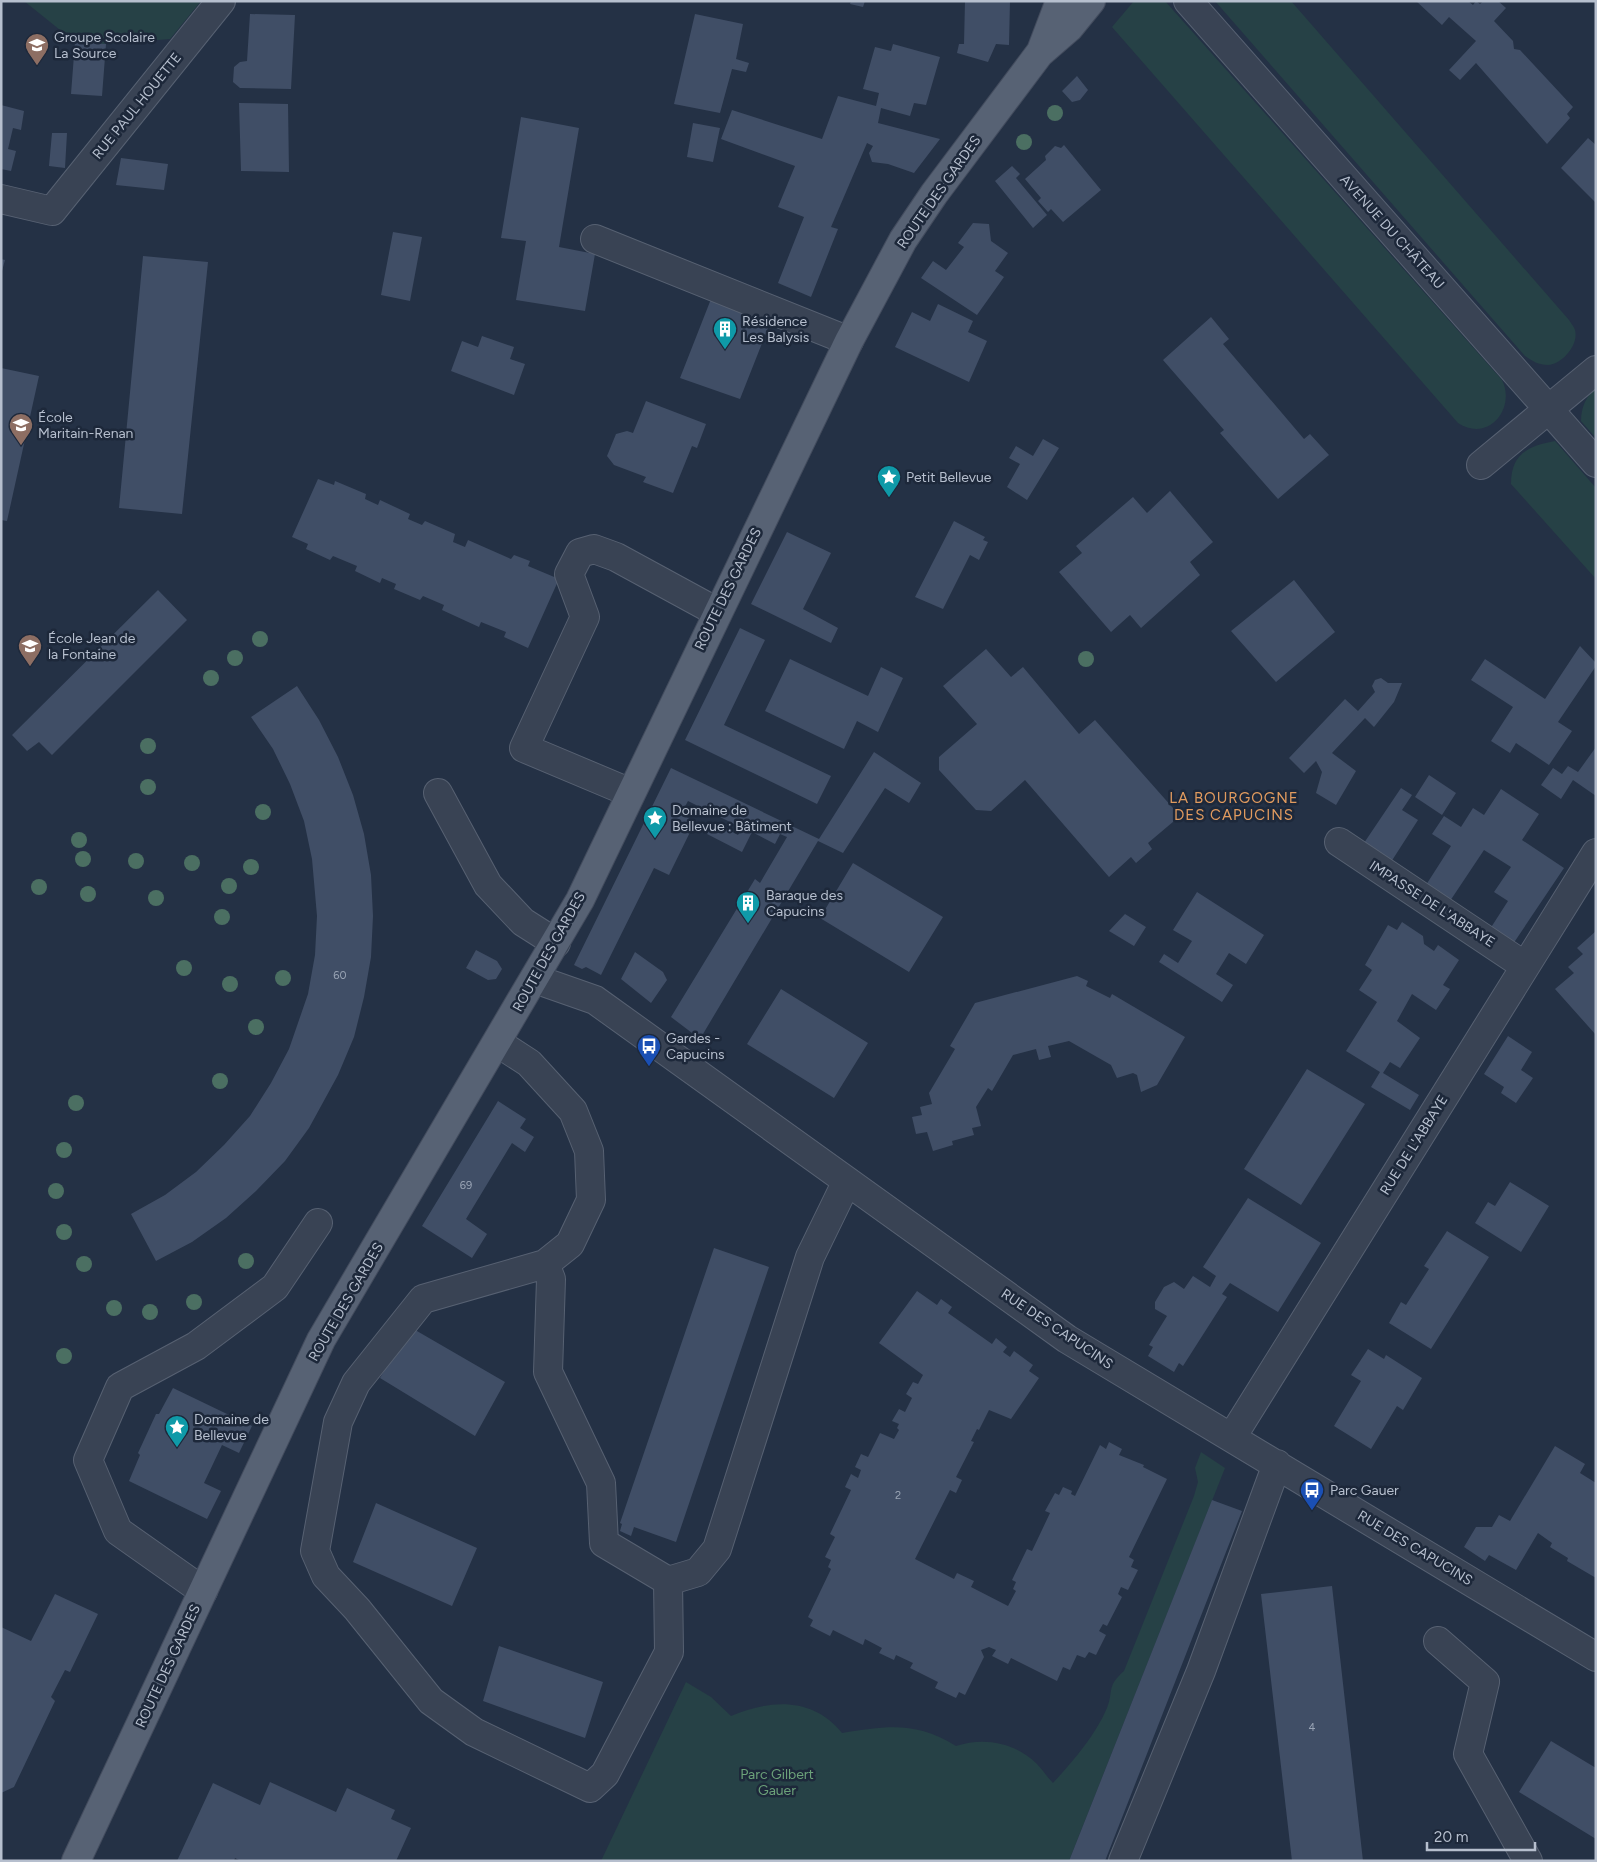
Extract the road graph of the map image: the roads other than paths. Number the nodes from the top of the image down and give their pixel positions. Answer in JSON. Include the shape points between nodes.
{"nodes":[{"id":1,"x":221,"y":1,"type":"edge"},
{"id":2,"x":1060,"y":1,"type":"edge"},
{"id":3,"x":1091,"y":1,"type":"edge"},
{"id":4,"x":1188,"y":1,"type":"edge"},
{"id":5,"x":1039,"y":54,"type":"junction"},
{"id":6,"x":1,"y":199,"type":"edge"},
{"id":7,"x":595,"y":238,"type":"dead end"},
{"id":8,"x":849,"y":341,"type":"junction"},
{"id":9,"x":1596,"y":370,"type":"edge"},
{"id":10,"x":1548,"y":408,"type":"junction"},
{"id":11,"x":1596,"y":462,"type":"edge"},
{"id":12,"x":1481,"y":465,"type":"dead end"},
{"id":13,"x":717,"y":612,"type":"junction"},
{"id":14,"x":438,"y":793,"type":"dead end"},
{"id":15,"x":631,"y":793,"type":"junction"},
{"id":16,"x":1339,"y":842,"type":"dead end"},
{"id":17,"x":1596,"y":853,"type":"edge"},
{"id":18,"x":556,"y":943,"type":"junction"},
{"id":19,"x":1525,"y":966,"type":"junction"},
{"id":20,"x":535,"y":979,"type":"junction"},
{"id":21,"x":498,"y":1043,"type":"junction"},
{"id":22,"x":847,"y":1181,"type":"junction"},
{"id":23,"x":318,"y":1223,"type":"dead end"},
{"id":24,"x":545,"y":1264,"type":"junction"},
{"id":25,"x":1232,"y":1437,"type":"junction"},
{"id":26,"x":1277,"y":1464,"type":"junction"},
{"id":27,"x":668,"y":1581,"type":"junction"},
{"id":28,"x":203,"y":1592,"type":"junction"},
{"id":29,"x":1438,"y":1640,"type":"dead end"},
{"id":30,"x":1596,"y":1657,"type":"edge"},
{"id":31,"x":76,"y":1861,"type":"edge"},
{"id":32,"x":1123,"y":1861,"type":"edge"},
{"id":33,"x":1528,"y":1861,"type":"edge"}],
"edges":[{"from":1,"to":6,"type":"street","name":"RUE PAUL HOUETTE","via":[[52,211]]},
{"from":2,"to":5,"type":"main road","name":"ROUTE DES GARDES"},
{"from":3,"to":5,"type":"main road","name":"ROUTE DES GARDES","via":[[1069,28]]},
{"from":4,"to":10,"type":"street","name":"AVENUE DU CHÂTEAU"},
{"from":5,"to":8,"type":"main road","name":"ROUTE DES GARDES","via":[[903,240]]},
{"from":7,"to":8,"type":"street"},
{"from":8,"to":13,"type":"main road","name":"ROUTE DES GARDES"},
{"from":9,"to":10,"type":"street"},
{"from":10,"to":11,"type":"street","name":"AVENUE DU CHÂTEAU"},
{"from":10,"to":12,"type":"street"},
{"from":13,"to":15,"type":"main road","name":"ROUTE DES GARDES"},
{"from":13,"to":15,"type":"street","via":[[616,557],[594,549],[580,553],[569,574],[585,617],[524,748]]},
{"from":14,"to":18,"type":"street","via":[[488,885],[523,922]]},
{"from":15,"to":18,"type":"main road","name":"ROUTE DES GARDES"},
{"from":16,"to":19,"type":"street","name":"IMPASSE DE L'ABBAYE"},
{"from":17,"to":19,"type":"street","name":"RUE DE L'ABBAYE"},
{"from":18,"to":20,"type":"main road","name":"ROUTE DES GARDES"},
{"from":19,"to":25,"type":"street","name":"RUE DE L'ABBAYE"},
{"from":20,"to":21,"type":"main road","name":"ROUTE DES GARDES"},
{"from":20,"to":22,"type":"street","name":"RUE DES CAPUCINS","via":[[595,1000]]},
{"from":21,"to":24,"type":"street","via":[[529,1063],[573,1111],[588,1151],[591,1200],[570,1244]]},
{"from":21,"to":28,"type":"main road","name":"ROUTE DES GARDES","via":[[322,1340]]},
{"from":22,"to":25,"type":"street","name":"RUE DES CAPUCINS","via":[[1067,1339]]},
{"from":22,"to":27,"type":"street","via":[[810,1257],[717,1549],[698,1572]]},
{"from":23,"to":28,"type":"street","via":[[275,1286],[196,1346],[120,1387],[88,1460],[118,1531]]},
{"from":24,"to":27,"type":"street","via":[[551,1279],[548,1372],[601,1483],[604,1543]]},
{"from":24,"to":27,"type":"street","via":[[422,1299],[356,1384],[338,1422],[315,1551],[326,1576],[357,1609],[431,1701],[474,1732],[590,1788],[605,1774],[669,1652]]},
{"from":25,"to":26,"type":"street","name":"RUE DES CAPUCINS"},
{"from":26,"to":30,"type":"street","name":"RUE DES CAPUCINS"},
{"from":26,"to":32,"type":"street","via":[[1201,1671]]},
{"from":28,"to":31,"type":"main road","name":"ROUTE DES GARDES"},
{"from":29,"to":33,"type":"street","via":[[1485,1682],[1468,1754]]}]}
